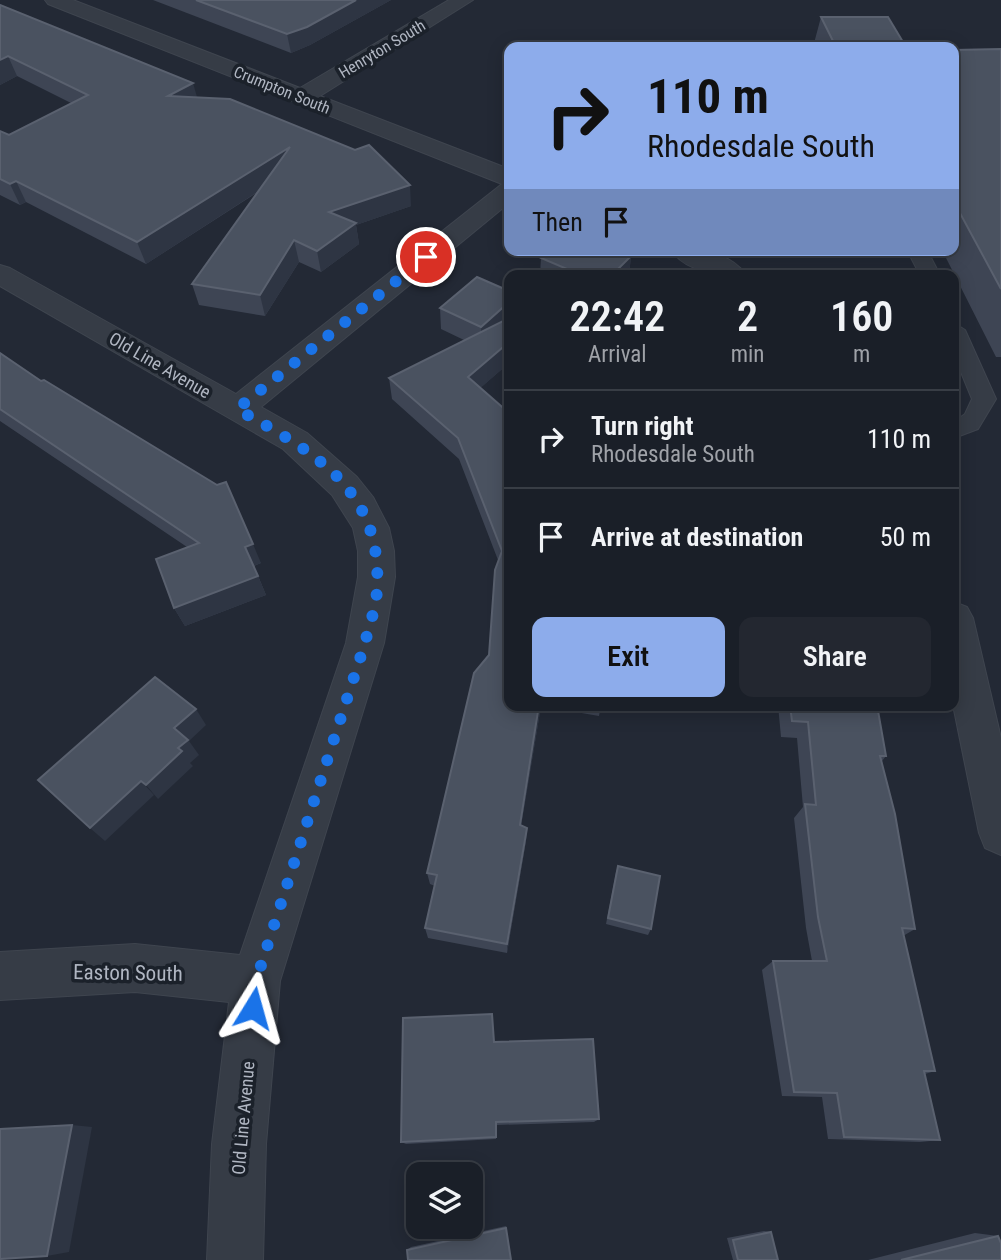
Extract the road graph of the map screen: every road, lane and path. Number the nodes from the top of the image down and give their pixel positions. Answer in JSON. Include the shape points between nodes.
{"nodes":[{"id":1,"x":56,"y":0,"type":"edge"},
{"id":2,"x":463,"y":0,"type":"edge"},
{"id":3,"x":300,"y":98,"type":"junction"},
{"id":4,"x":504,"y":176,"type":"edge"},
{"id":5,"x":504,"y":194,"type":"edge"},
{"id":6,"x":0,"y":274,"type":"edge"},
{"id":7,"x":959,"y":342,"type":"edge"},
{"id":8,"x":237,"y":409,"type":"junction"},
{"id":9,"x":959,"y":429,"type":"edge"},
{"id":10,"x":959,"y":641,"type":"edge"},
{"id":11,"x":1001,"y":833,"type":"edge"},
{"id":12,"x":0,"y":976,"type":"edge"},
{"id":13,"x":256,"y":981,"type":"junction"},
{"id":14,"x":235,"y":1260,"type":"edge"}],
"edges":[{"from":1,"to":3,"type":"street","name":"Crumpton South"},
{"from":2,"to":3,"type":"street","name":"Henryton South"},
{"from":3,"to":4,"type":"street","name":"Crumpton South"},
{"from":5,"to":8,"type":"street"},
{"from":6,"to":8,"type":"street","name":"Old Line Avenue"},
{"from":7,"to":9,"type":"lane","via":[[984,400],[976,418]]},
{"from":8,"to":13,"type":"street","name":"Old Line Avenue","via":[[295,442],[336,474],[363,508],[376,546],[377,593],[365,643]]},
{"from":10,"to":11,"type":"street"},
{"from":12,"to":13,"type":"street","name":"Easton South","via":[[135,968]]},
{"from":13,"to":14,"type":"street","name":"Old Line Avenue","via":[[239,1144]]}]}
